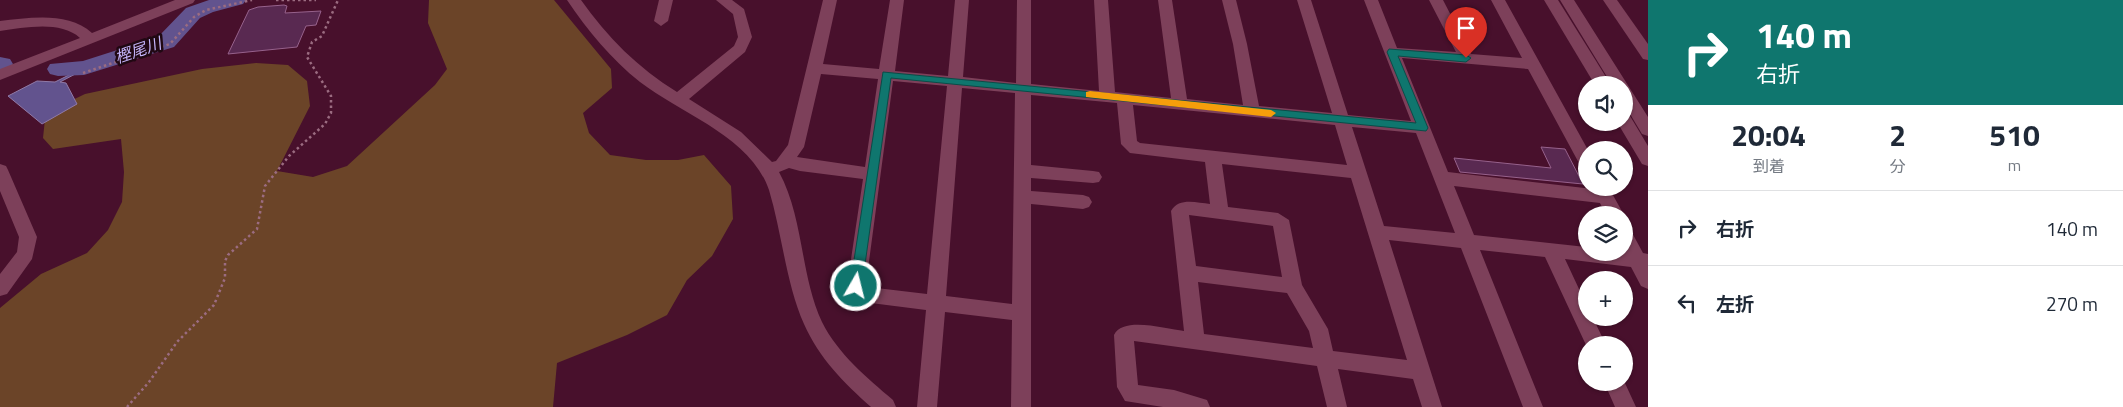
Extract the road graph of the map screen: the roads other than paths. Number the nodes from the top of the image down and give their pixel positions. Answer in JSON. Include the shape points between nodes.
{"nodes":[{"id":1,"x":188,"y":0,"type":"edge"},
{"id":2,"x":574,"y":0,"type":"edge"},
{"id":3,"x":666,"y":0,"type":"edge"},
{"id":4,"x":723,"y":0,"type":"edge"},
{"id":5,"x":830,"y":0,"type":"edge"},
{"id":6,"x":897,"y":0,"type":"edge"},
{"id":7,"x":962,"y":0,"type":"edge"},
{"id":8,"x":1024,"y":0,"type":"edge"},
{"id":9,"x":1101,"y":0,"type":"edge"},
{"id":10,"x":1165,"y":0,"type":"edge"},
{"id":11,"x":1229,"y":0,"type":"edge"},
{"id":12,"x":1304,"y":0,"type":"edge"},
{"id":13,"x":1372,"y":0,"type":"edge"},
{"id":14,"x":1436,"y":0,"type":"edge"},
{"id":15,"x":1498,"y":0,"type":"edge"},
{"id":16,"x":1551,"y":0,"type":"edge"},
{"id":17,"x":1567,"y":0,"type":"edge"},
{"id":18,"x":1610,"y":0,"type":"edge"},
{"id":19,"x":661,"y":21,"type":"dead end"},
{"id":20,"x":0,"y":26,"type":"edge"},
{"id":21,"x":90,"y":39,"type":"junction"},
{"id":22,"x":1392,"y":52,"type":"junction"},
{"id":23,"x":1648,"y":55,"type":"edge"},
{"id":24,"x":1466,"y":58,"type":"junction"},
{"id":25,"x":1532,"y":64,"type":"junction"},
{"id":26,"x":814,"y":68,"type":"junction"},
{"id":27,"x":0,"y":75,"type":"edge"},
{"id":28,"x":886,"y":75,"type":"junction"},
{"id":29,"x":1597,"y":76,"type":"edge"},
{"id":30,"x":1614,"y":76,"type":"edge"},
{"id":31,"x":955,"y":81,"type":"junction"},
{"id":32,"x":1024,"y":88,"type":"junction"},
{"id":33,"x":1107,"y":96,"type":"junction"},
{"id":34,"x":678,"y":98,"type":"junction"},
{"id":35,"x":1124,"y":98,"type":"junction"},
{"id":36,"x":1180,"y":104,"type":"junction"},
{"id":37,"x":1633,"y":106,"type":"edge"},
{"id":38,"x":1252,"y":112,"type":"junction"},
{"id":39,"x":1341,"y":121,"type":"junction"},
{"id":40,"x":1423,"y":128,"type":"junction"},
{"id":41,"x":1648,"y":130,"type":"edge"},
{"id":42,"x":1631,"y":131,"type":"edge"},
{"id":43,"x":1578,"y":147,"type":"edge"},
{"id":44,"x":1213,"y":157,"type":"junction"},
{"id":45,"x":787,"y":160,"type":"junction"},
{"id":46,"x":1648,"y":160,"type":"edge"},
{"id":47,"x":769,"y":169,"type":"junction"},
{"id":48,"x":0,"y":170,"type":"edge"},
{"id":49,"x":1024,"y":171,"type":"junction"},
{"id":50,"x":1358,"y":172,"type":"junction"},
{"id":51,"x":872,"y":174,"type":"junction"},
{"id":52,"x":1093,"y":177,"type":"dead end"},
{"id":53,"x":1442,"y":178,"type":"junction"},
{"id":54,"x":1578,"y":190,"type":"edge"},
{"id":55,"x":1024,"y":197,"type":"junction"},
{"id":56,"x":1083,"y":202,"type":"dead end"},
{"id":57,"x":1220,"y":213,"type":"junction"},
{"id":58,"x":1377,"y":232,"type":"junction"},
{"id":59,"x":1466,"y":242,"type":"junction"},
{"id":60,"x":1633,"y":247,"type":"edge"},
{"id":61,"x":1551,"y":250,"type":"junction"},
{"id":62,"x":1642,"y":260,"type":"edge"},
{"id":63,"x":1188,"y":273,"type":"junction"},
{"id":64,"x":1648,"y":281,"type":"edge"},
{"id":65,"x":1293,"y":286,"type":"junction"},
{"id":66,"x":0,"y":288,"type":"edge"},
{"id":67,"x":936,"y":302,"type":"junction"},
{"id":68,"x":1021,"y":313,"type":"junction"},
{"id":69,"x":1592,"y":336,"type":"edge"},
{"id":70,"x":1195,"y":340,"type":"junction"},
{"id":71,"x":1326,"y":358,"type":"junction"},
{"id":72,"x":1420,"y":371,"type":"junction"},
{"id":73,"x":1618,"y":391,"type":"edge"},
{"id":74,"x":886,"y":407,"type":"edge"},
{"id":75,"x":927,"y":407,"type":"edge"},
{"id":76,"x":1021,"y":407,"type":"edge"},
{"id":77,"x":1200,"y":407,"type":"edge"},
{"id":78,"x":1337,"y":407,"type":"edge"},
{"id":79,"x":1432,"y":407,"type":"edge"},
{"id":80,"x":1533,"y":407,"type":"edge"},
{"id":81,"x":1626,"y":407,"type":"edge"}],
"edges":[{"from":1,"to":21,"type":"street"},
{"from":2,"to":34,"type":"street","via":[[622,60]]},
{"from":3,"to":19,"type":"street"},
{"from":4,"to":34,"type":"street","via":[[738,12],[743,24],[745,37],[740,49]]},
{"from":5,"to":26,"type":"street"},
{"from":6,"to":28,"type":"street"},
{"from":7,"to":31,"type":"street"},
{"from":8,"to":32,"type":"street"},
{"from":9,"to":33,"type":"street"},
{"from":10,"to":36,"type":"street"},
{"from":11,"to":38,"type":"street"},
{"from":12,"to":39,"type":"street"},
{"from":13,"to":22,"type":"street"},
{"from":14,"to":24,"type":"street"},
{"from":15,"to":25,"type":"street"},
{"from":16,"to":29,"type":"street"},
{"from":17,"to":30,"type":"street"},
{"from":18,"to":23,"type":"street"},
{"from":20,"to":21,"type":"street","via":[[70,26],[84,31]]},
{"from":21,"to":27,"type":"street"},
{"from":22,"to":24,"type":"street"},
{"from":22,"to":40,"type":"street"},
{"from":24,"to":25,"type":"street"},
{"from":25,"to":43,"type":"street"},
{"from":26,"to":28,"type":"street"},
{"from":26,"to":45,"type":"street","via":[[796,147]]},
{"from":28,"to":31,"type":"street"},
{"from":28,"to":51,"type":"street"},
{"from":31,"to":32,"type":"street"},
{"from":31,"to":67,"type":"street"},
{"from":32,"to":33,"type":"street"},
{"from":32,"to":49,"type":"street"},
{"from":33,"to":35,"type":"street"},
{"from":34,"to":47,"type":"street","via":[[746,145]]},
{"from":35,"to":36,"type":"street"},
{"from":35,"to":44,"type":"street","via":[[1129,144],[1132,146]]},
{"from":36,"to":38,"type":"street"},
{"from":37,"to":41,"type":"street"},
{"from":38,"to":39,"type":"street"},
{"from":39,"to":40,"type":"street"},
{"from":39,"to":50,"type":"street"},
{"from":40,"to":53,"type":"street"},
{"from":42,"to":46,"type":"street"},
{"from":44,"to":50,"type":"street"},
{"from":44,"to":57,"type":"street"},
{"from":45,"to":47,"type":"street"},
{"from":45,"to":51,"type":"street","via":[[800,165]]},
{"from":47,"to":74,"type":"street","via":[[791,239],[807,309],[820,337],[847,372]]},
{"from":48,"to":66,"type":"street","via":[[28,237],[26,254]]},
{"from":49,"to":52,"type":"street"},
{"from":49,"to":55,"type":"street"},
{"from":50,"to":58,"type":"street"},
{"from":51,"to":67,"type":"street","via":[[856,286],[863,294]]},
{"from":53,"to":54,"type":"street"},
{"from":53,"to":59,"type":"street"},
{"from":55,"to":56,"type":"street"},
{"from":55,"to":68,"type":"street"},
{"from":57,"to":63,"type":"street","via":[[1185,208],[1180,211]]},
{"from":57,"to":65,"type":"street","via":[[1281,222]]},
{"from":58,"to":59,"type":"street"},
{"from":58,"to":72,"type":"street"},
{"from":59,"to":61,"type":"street"},
{"from":59,"to":80,"type":"street"},
{"from":60,"to":62,"type":"street"},
{"from":61,"to":62,"type":"street"},
{"from":61,"to":69,"type":"street"},
{"from":62,"to":64,"type":"street"},
{"from":63,"to":65,"type":"street"},
{"from":63,"to":70,"type":"street"},
{"from":65,"to":71,"type":"street","via":[[1315,320]]},
{"from":67,"to":68,"type":"street"},
{"from":67,"to":75,"type":"street"},
{"from":68,"to":76,"type":"street"},
{"from":70,"to":71,"type":"street"},
{"from":70,"to":77,"type":"street","via":[[1128,332],[1124,335],[1127,386],[1132,394],[1174,399]]},
{"from":71,"to":72,"type":"street"},
{"from":71,"to":78,"type":"street"},
{"from":72,"to":79,"type":"street"},
{"from":73,"to":81,"type":"street"}]}
